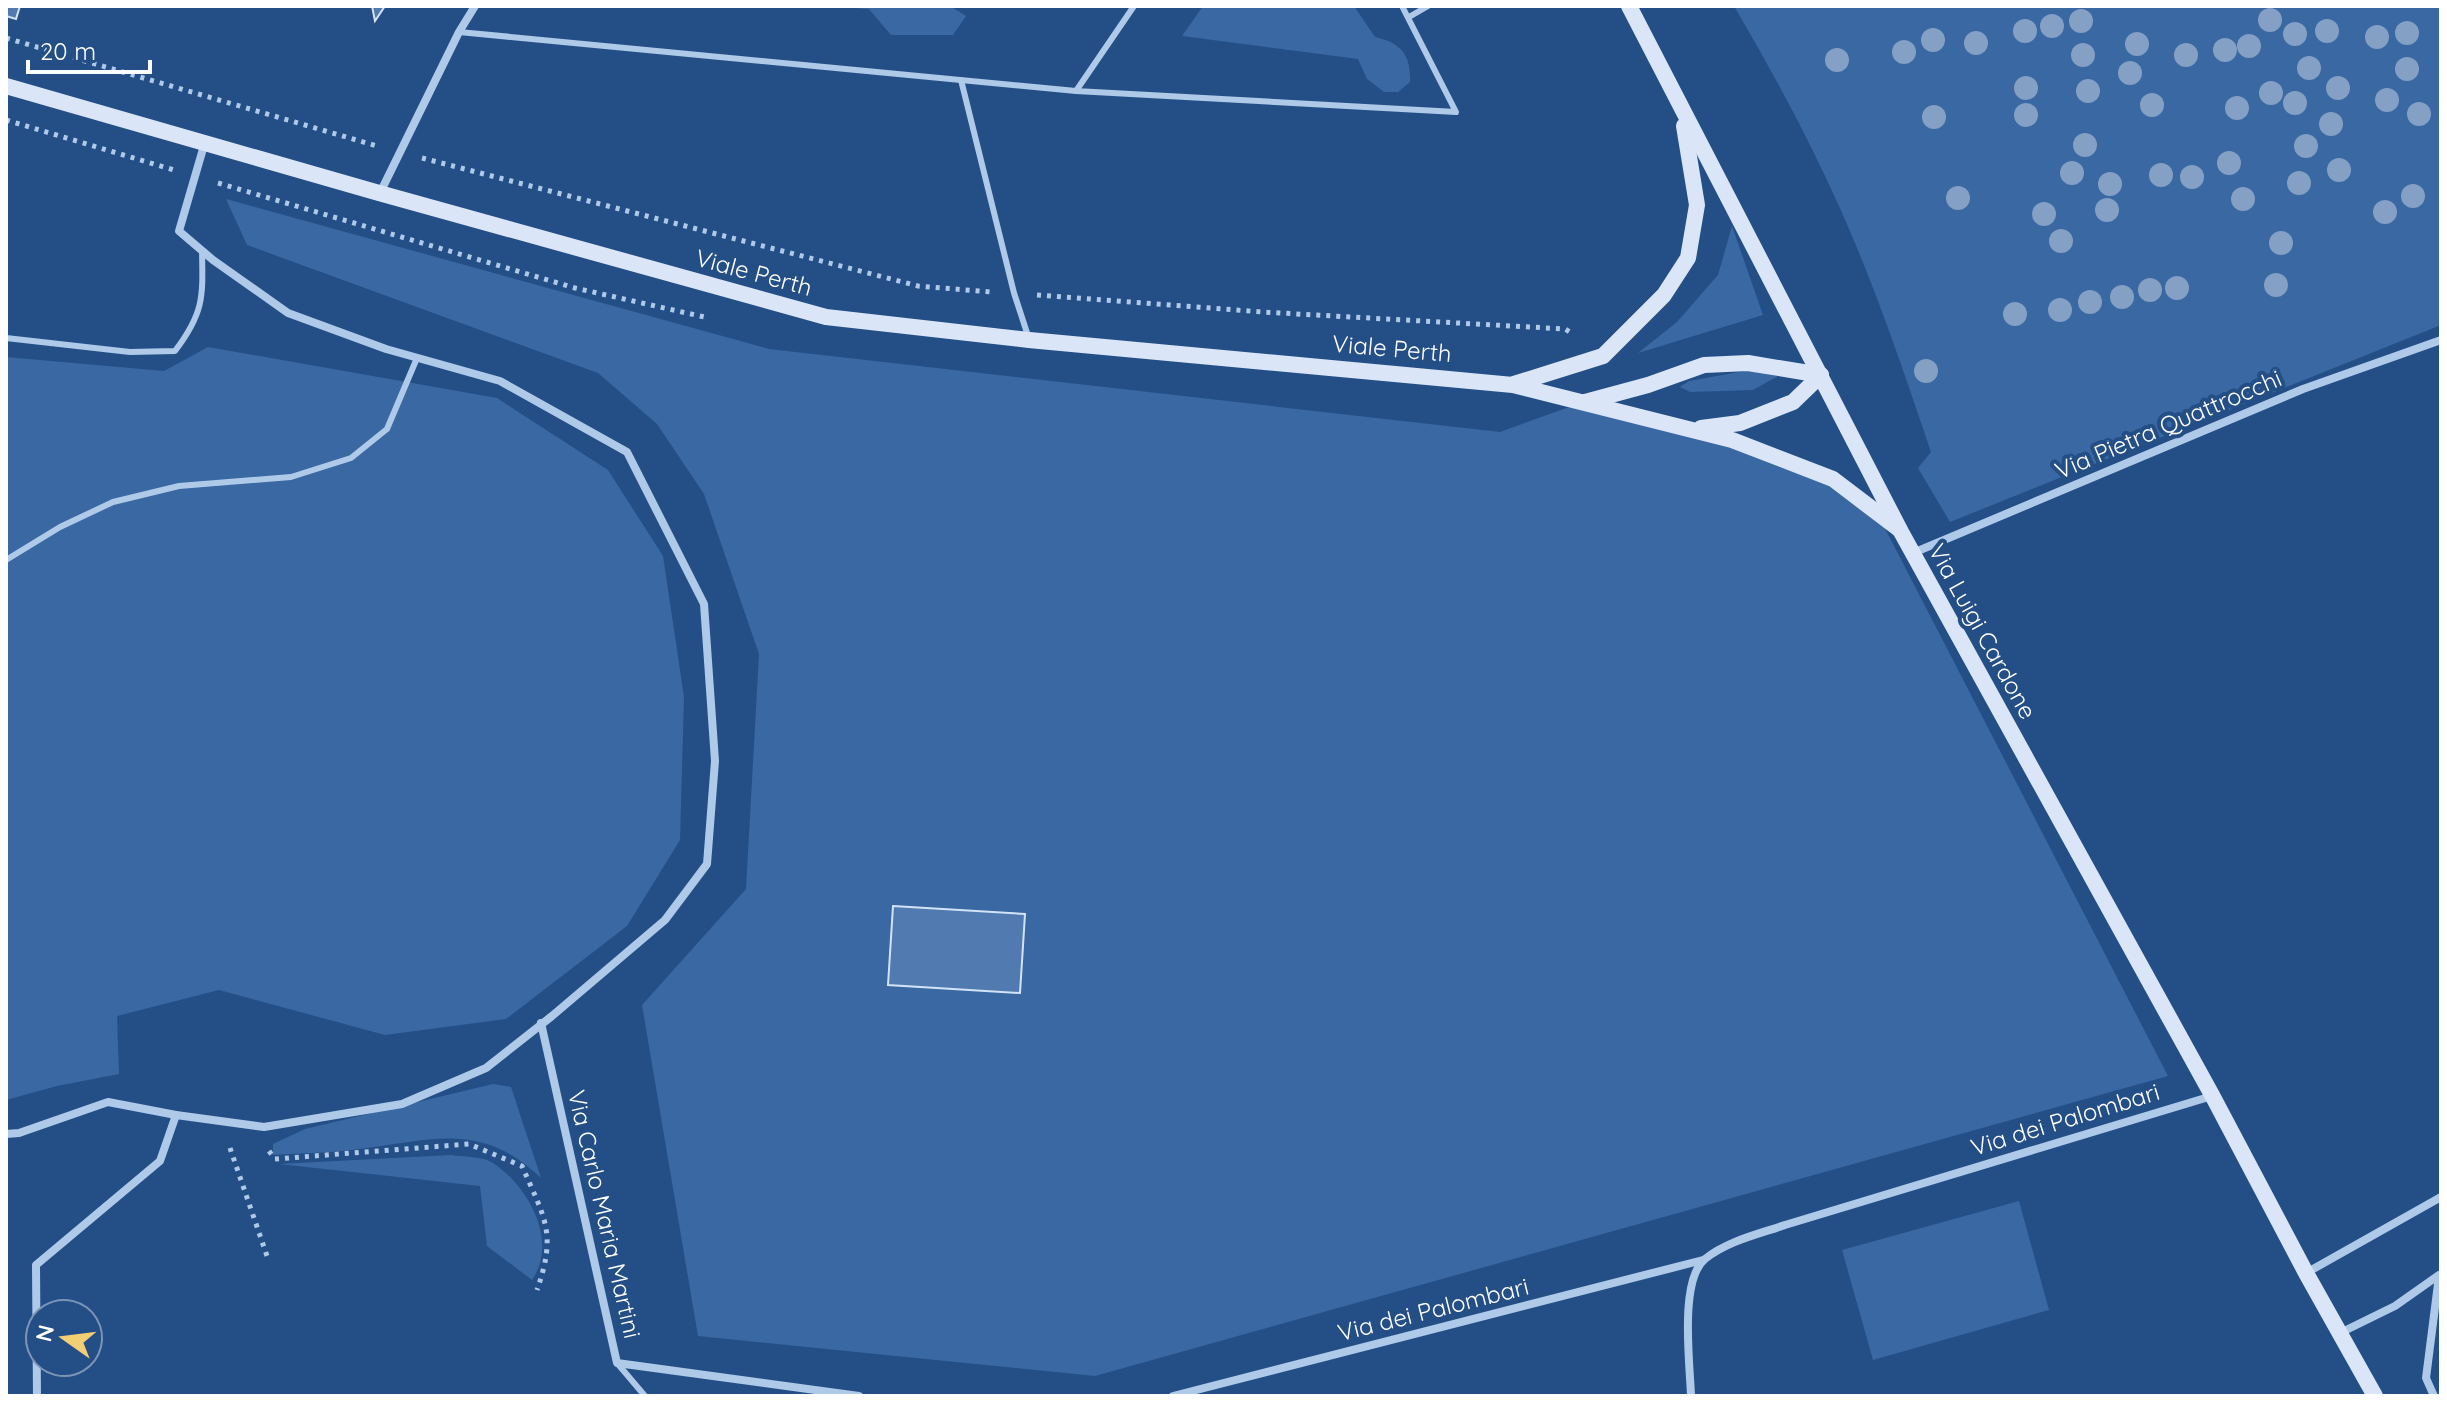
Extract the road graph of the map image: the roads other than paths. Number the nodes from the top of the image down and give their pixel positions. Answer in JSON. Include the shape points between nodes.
{"nodes":[{"id":1,"x":475,"y":6,"type":"edge"},
{"id":2,"x":1134,"y":6,"type":"edge"},
{"id":3,"x":1402,"y":6,"type":"edge"},
{"id":4,"x":1428,"y":6,"type":"edge"},
{"id":5,"x":1629,"y":6,"type":"edge"},
{"id":6,"x":1409,"y":17,"type":"junction"},
{"id":7,"x":459,"y":32,"type":"junction"},
{"id":8,"x":961,"y":80,"type":"junction"},
{"id":9,"x":6,"y":86,"type":"edge"},
{"id":10,"x":1076,"y":91,"type":"junction"},
{"id":11,"x":1681,"y":110,"type":"junction"},
{"id":12,"x":205,"y":142,"type":"junction"},
{"id":13,"x":379,"y":193,"type":"junction"},
{"id":14,"x":202,"y":251,"type":"junction"},
{"id":15,"x":6,"y":338,"type":"edge"},
{"id":16,"x":1029,"y":340,"type":"junction"},
{"id":17,"x":2441,"y":340,"type":"edge"},
{"id":18,"x":417,"y":358,"type":"junction"},
{"id":19,"x":1821,"y":375,"type":"junction"},
{"id":20,"x":1513,"y":385,"type":"junction"},
{"id":21,"x":1583,"y":402,"type":"junction"},
{"id":22,"x":1696,"y":429,"type":"junction"},
{"id":23,"x":1900,"y":530,"type":"junction"},
{"id":24,"x":1913,"y":553,"type":"junction"},
{"id":25,"x":6,"y":560,"type":"edge"},
{"id":26,"x":541,"y":1023,"type":"junction"},
{"id":27,"x":2212,"y":1095,"type":"junction"},
{"id":28,"x":176,"y":1115,"type":"junction"},
{"id":29,"x":6,"y":1134,"type":"edge"},
{"id":30,"x":2441,"y":1197,"type":"edge"},
{"id":31,"x":1703,"y":1260,"type":"junction"},
{"id":32,"x":2306,"y":1273,"type":"junction"},
{"id":33,"x":2440,"y":1277,"type":"edge"},
{"id":34,"x":2340,"y":1333,"type":"junction"},
{"id":35,"x":617,"y":1363,"type":"junction"},
{"id":36,"x":37,"y":1396,"type":"edge"},
{"id":37,"x":645,"y":1396,"type":"edge"},
{"id":38,"x":859,"y":1396,"type":"edge"},
{"id":39,"x":1173,"y":1396,"type":"edge"},
{"id":40,"x":1691,"y":1396,"type":"edge"},
{"id":41,"x":2375,"y":1396,"type":"edge"},
{"id":42,"x":2434,"y":1396,"type":"edge"}],
"edges":[{"from":1,"to":7,"type":"street"},
{"from":2,"to":10,"type":"lane"},
{"from":3,"to":6,"type":"lane"},
{"from":4,"to":6,"type":"lane"},
{"from":5,"to":11,"type":"main road","name":"Via Luigi Cardone"},
{"from":6,"to":10,"type":"lane","via":[[1456,112]]},
{"from":7,"to":8,"type":"lane"},
{"from":7,"to":13,"type":"street"},
{"from":8,"to":10,"type":"lane"},
{"from":8,"to":16,"type":"lane"},
{"from":9,"to":12,"type":"main road","name":"Viale Perth"},
{"from":11,"to":19,"type":"main road","name":"Via Luigi Cardone"},
{"from":11,"to":20,"type":"main road","name":"Viale Perth","via":[[1697,205],[1688,258],[1664,295],[1603,356]]},
{"from":12,"to":13,"type":"main road","name":"Viale Perth"},
{"from":12,"to":14,"type":"street","via":[[179,231]]},
{"from":13,"to":16,"type":"main road","name":"Viale Perth","via":[[826,317]]},
{"from":14,"to":15,"type":"lane","via":[[203,294],[194,325],[175,351],[130,352]]},
{"from":14,"to":18,"type":"street","via":[[288,313]]},
{"from":16,"to":20,"type":"main road","name":"Viale Perth"},
{"from":17,"to":24,"type":"street","name":"Via Pietra Quattrocchi","via":[[2303,389]]},
{"from":18,"to":25,"type":"lane","via":[[387,429],[351,458],[291,477],[179,486],[113,502]]},
{"from":18,"to":26,"type":"street","via":[[500,381],[627,452],[704,604],[715,761],[707,864],[665,920]]},
{"from":19,"to":21,"type":"main road","name":"Viale Perth","via":[[1748,363],[1704,365]]},
{"from":19,"to":22,"type":"main road","name":"Viale Perth","via":[[1793,402],[1740,423]]},
{"from":19,"to":23,"type":"main road","name":"Via Luigi Cardone"},
{"from":20,"to":21,"type":"main road","name":"Viale Perth"},
{"from":21,"to":22,"type":"main road","name":"Viale Perth"},
{"from":22,"to":23,"type":"main road","name":"Viale Perth","via":[[1833,479]]},
{"from":23,"to":24,"type":"main road","name":"Via Luigi Cardone"},
{"from":24,"to":27,"type":"main road","name":"Via Luigi Cardone"},
{"from":26,"to":28,"type":"street","via":[[486,1068],[402,1104],[267,1126]]},
{"from":26,"to":35,"type":"street","name":"Via Carlo Maria Martini"},
{"from":27,"to":31,"type":"street","name":"Via dei Palombari","via":[[1785,1225]]},
{"from":27,"to":32,"type":"main road","name":"Via Luigi Cardone"},
{"from":28,"to":29,"type":"street","via":[[108,1102]]},
{"from":28,"to":36,"type":"street","via":[[160,1161],[36,1265]]},
{"from":30,"to":32,"type":"street"},
{"from":31,"to":39,"type":"street","name":"Via dei Palombari"},
{"from":31,"to":40,"type":"street","via":[[1687,1299]]},
{"from":32,"to":34,"type":"main road","name":"Via Luigi Cardone"},
{"from":33,"to":34,"type":"street"},
{"from":33,"to":42,"type":"street","via":[[2426,1378]]},
{"from":34,"to":41,"type":"main road","name":"Via Luigi Cardone"},
{"from":35,"to":37,"type":"lane"},
{"from":35,"to":38,"type":"street","name":"Via Carlo Maria Martini"}]}
